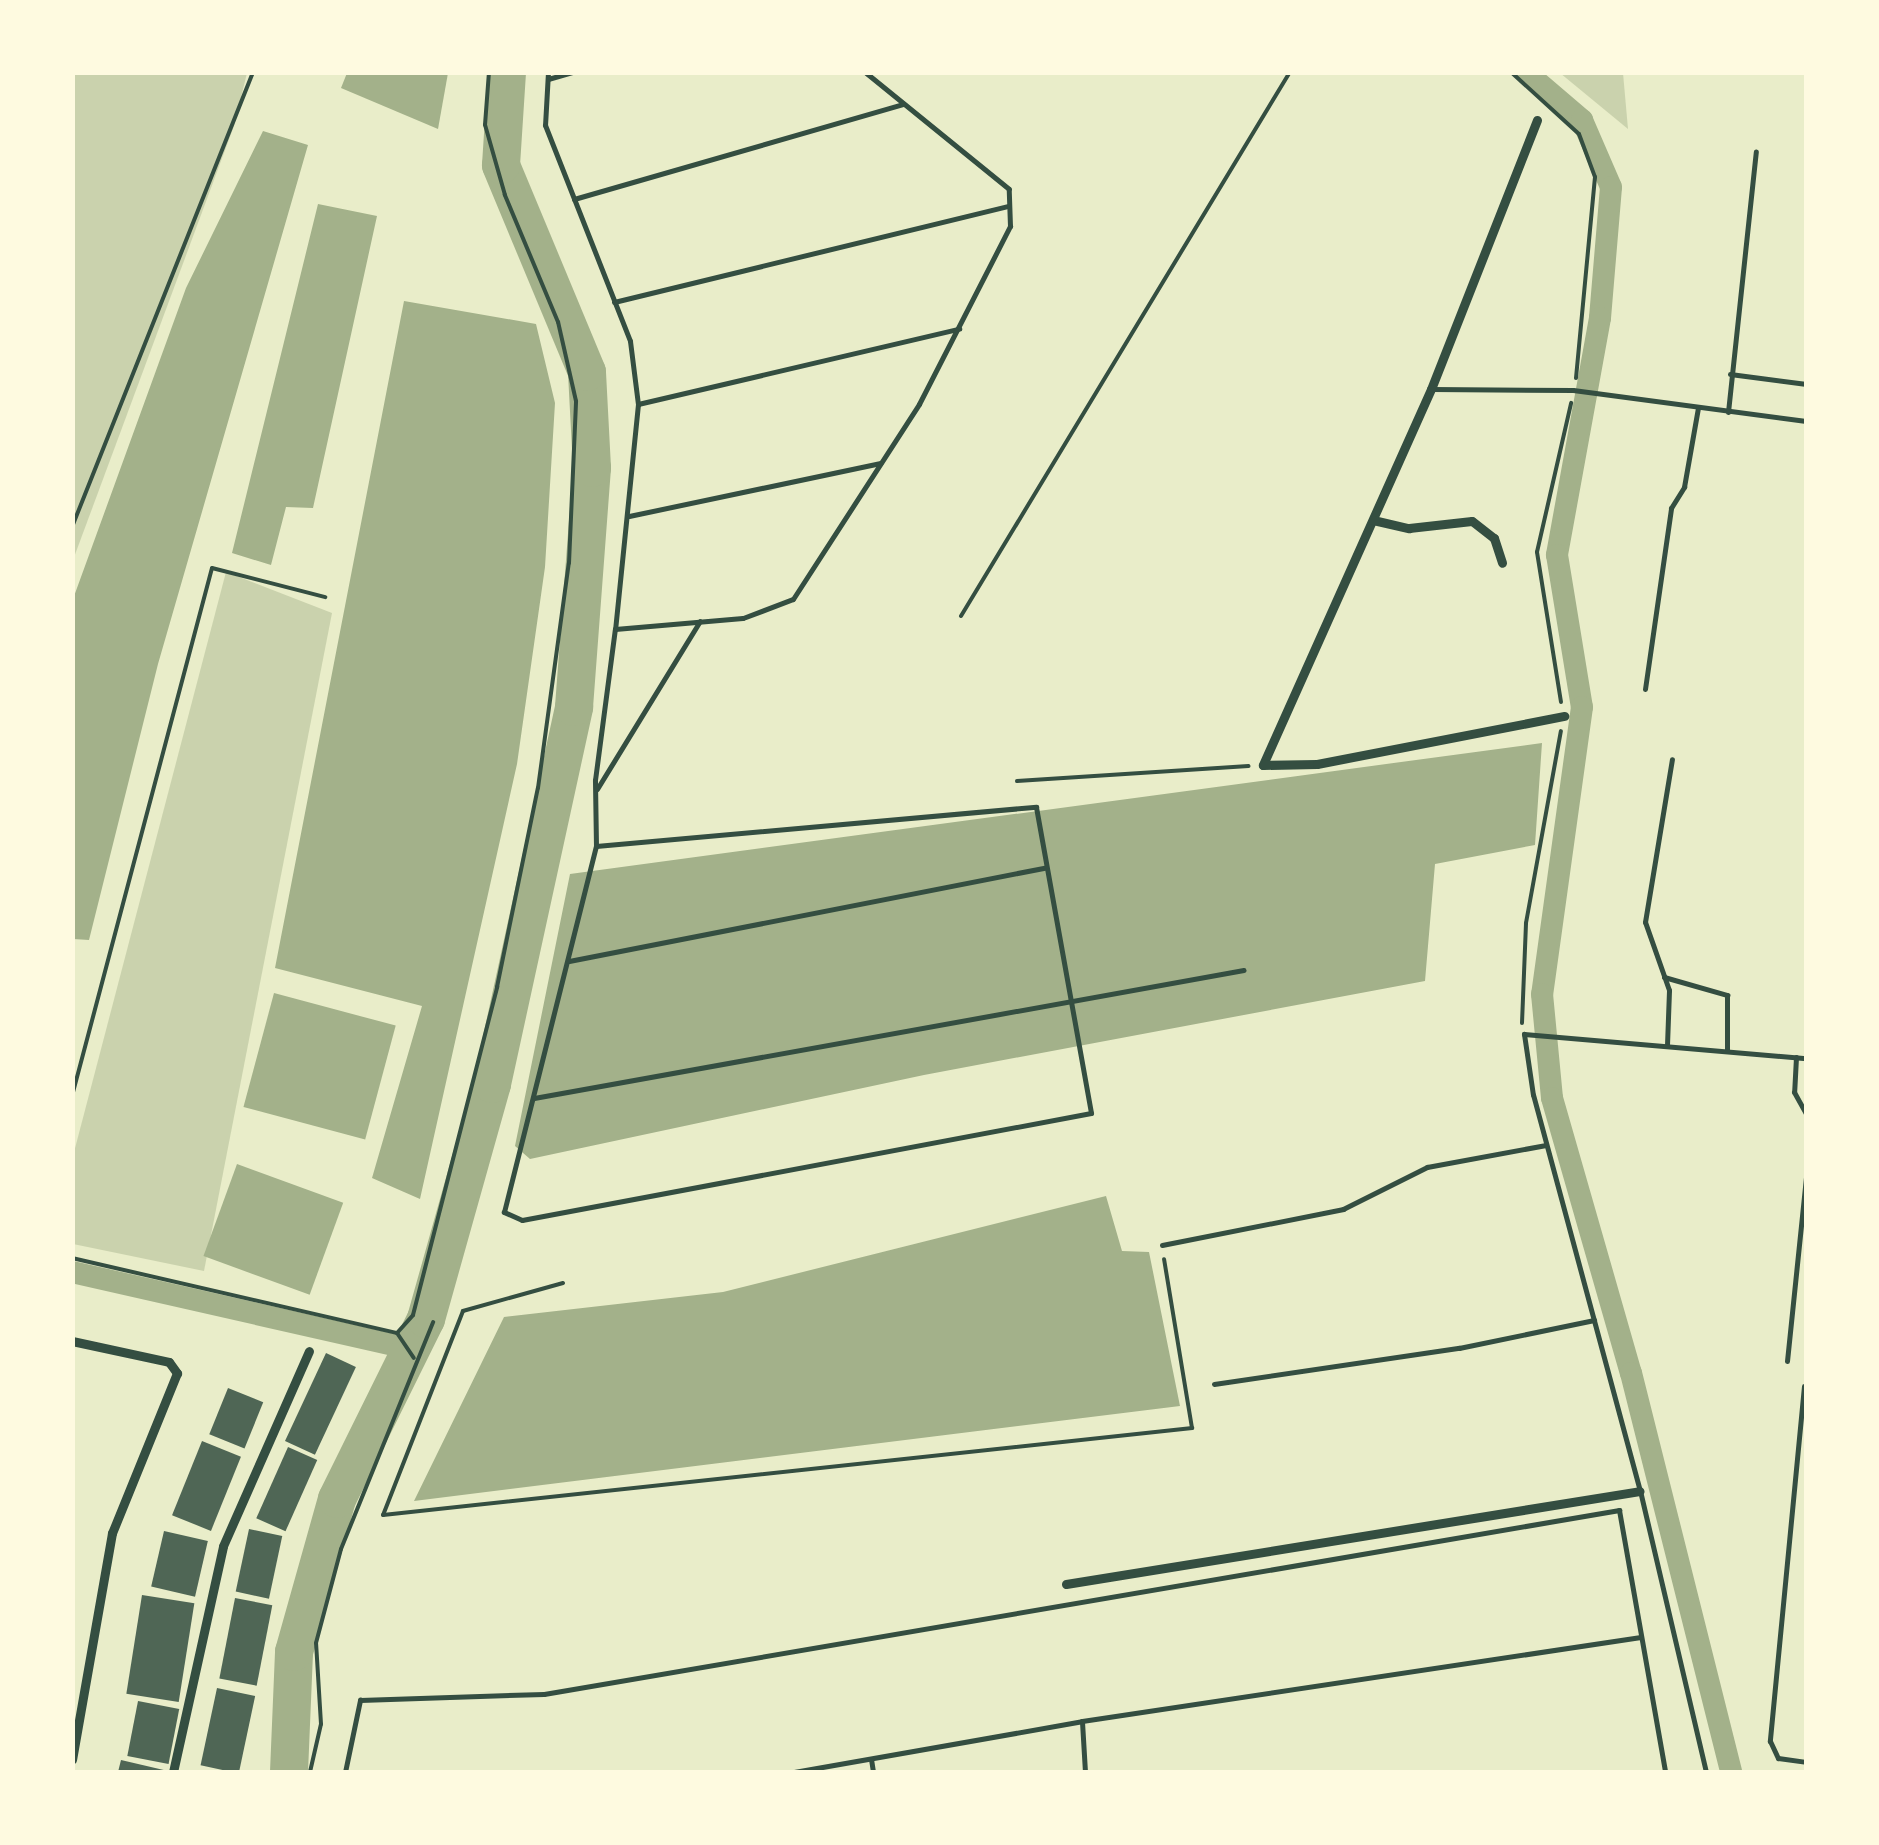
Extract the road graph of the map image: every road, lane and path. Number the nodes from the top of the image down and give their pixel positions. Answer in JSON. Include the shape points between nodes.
{"nodes":[{"id":1,"x":253,"y":72,"type":"edge"},
{"id":2,"x":489,"y":72,"type":"edge"},
{"id":3,"x":572,"y":72,"type":"edge"},
{"id":4,"x":865,"y":72,"type":"edge"},
{"id":5,"x":1290,"y":72,"type":"edge"},
{"id":6,"x":548,"y":76,"type":"edge"},
{"id":7,"x":904,"y":104,"type":"junction"},
{"id":8,"x":1537,"y":120,"type":"dead end"},
{"id":9,"x":1756,"y":152,"type":"dead end"},
{"id":10,"x":574,"y":199,"type":"junction"},
{"id":11,"x":1010,"y":206,"type":"junction"},
{"id":12,"x":614,"y":302,"type":"junction"},
{"id":13,"x":959,"y":329,"type":"junction"},
{"id":14,"x":1730,"y":374,"type":"junction"},
{"id":15,"x":1806,"y":384,"type":"edge"},
{"id":16,"x":1430,"y":389,"type":"junction"},
{"id":17,"x":638,"y":404,"type":"junction"},
{"id":18,"x":1698,"y":408,"type":"junction"},
{"id":19,"x":1728,"y":412,"type":"junction"},
{"id":20,"x":1806,"y":421,"type":"edge"},
{"id":21,"x":880,"y":463,"type":"junction"},
{"id":22,"x":627,"y":516,"type":"junction"},
{"id":23,"x":1373,"y":520,"type":"junction"},
{"id":24,"x":72,"y":527,"type":"edge"},
{"id":25,"x":1502,"y":563,"type":"dead end"},
{"id":26,"x":325,"y":596,"type":"dead end"},
{"id":27,"x":961,"y":616,"type":"dead end"},
{"id":28,"x":700,"y":621,"type":"junction"},
{"id":29,"x":615,"y":629,"type":"junction"},
{"id":30,"x":1645,"y":688,"type":"dead end"},
{"id":31,"x":1564,"y":716,"type":"joint"},
{"id":32,"x":1672,"y":759,"type":"dead end"},
{"id":33,"x":1263,"y":766,"type":"junction"},
{"id":34,"x":1017,"y":781,"type":"dead end"},
{"id":35,"x":596,"y":792,"type":"junction"},
{"id":36,"x":596,"y":846,"type":"junction"},
{"id":37,"x":1046,"y":867,"type":"junction"},
{"id":38,"x":570,"y":961,"type":"junction"},
{"id":39,"x":1244,"y":970,"type":"dead end"},
{"id":40,"x":1664,"y":977,"type":"junction"},
{"id":41,"x":1071,"y":1001,"type":"junction"},
{"id":42,"x":1524,"y":1034,"type":"junction"},
{"id":43,"x":1667,"y":1045,"type":"junction"},
{"id":44,"x":1727,"y":1051,"type":"junction"},
{"id":45,"x":1796,"y":1057,"type":"junction"},
{"id":46,"x":1806,"y":1058,"type":"edge"},
{"id":47,"x":72,"y":1096,"type":"edge"},
{"id":48,"x":534,"y":1098,"type":"junction"},
{"id":49,"x":1806,"y":1114,"type":"edge"},
{"id":50,"x":1546,"y":1144,"type":"junction"},
{"id":51,"x":1806,"y":1176,"type":"edge"},
{"id":52,"x":1162,"y":1244,"type":"joint"},
{"id":53,"x":72,"y":1258,"type":"edge"},
{"id":54,"x":562,"y":1284,"type":"dead end"},
{"id":55,"x":1594,"y":1320,"type":"junction"},
{"id":56,"x":433,"y":1322,"type":"dead end"},
{"id":57,"x":398,"y":1333,"type":"junction"},
{"id":58,"x":72,"y":1340,"type":"edge"},
{"id":59,"x":309,"y":1351,"type":"dead end"},
{"id":60,"x":415,"y":1360,"type":"junction"},
{"id":61,"x":1787,"y":1362,"type":"dead end"},
{"id":62,"x":1214,"y":1384,"type":"dead end"},
{"id":63,"x":1804,"y":1386,"type":"edge"},
{"id":64,"x":1640,"y":1491,"type":"junction"},
{"id":65,"x":1066,"y":1584,"type":"dead end"},
{"id":66,"x":1641,"y":1637,"type":"junction"},
{"id":67,"x":1082,"y":1721,"type":"junction"},
{"id":68,"x":72,"y":1759,"type":"edge"},
{"id":69,"x":872,"y":1759,"type":"junction"},
{"id":70,"x":1806,"y":1762,"type":"edge"},
{"id":71,"x":173,"y":1772,"type":"edge"},
{"id":72,"x":310,"y":1772,"type":"edge"},
{"id":73,"x":345,"y":1772,"type":"edge"},
{"id":74,"x":794,"y":1772,"type":"edge"},
{"id":75,"x":872,"y":1772,"type":"edge"},
{"id":76,"x":1085,"y":1772,"type":"edge"},
{"id":77,"x":1665,"y":1772,"type":"edge"},
{"id":78,"x":1706,"y":1772,"type":"edge"}],
"edges":[{"from":1,"to":24,"type":"path"},
{"from":2,"to":57,"type":"path","via":[[485,125],[505,195],[558,322],[576,402],[569,562],[538,788],[497,987],[413,1315]]},
{"from":3,"to":6,"type":"lane"},
{"from":4,"to":7,"type":"lane"},
{"from":5,"to":27,"type":"path"},
{"from":6,"to":10,"type":"lane","via":[[544,125]]},
{"from":7,"to":10,"type":"lane"},
{"from":7,"to":11,"type":"lane","via":[[1009,189]]},
{"from":8,"to":16,"type":"street"},
{"from":9,"to":14,"type":"lane"},
{"from":10,"to":12,"type":"lane"},
{"from":11,"to":12,"type":"lane"},
{"from":11,"to":13,"type":"lane","via":[[1010,226]]},
{"from":12,"to":17,"type":"lane","via":[[630,341]]},
{"from":13,"to":17,"type":"lane"},
{"from":13,"to":21,"type":"lane"},
{"from":14,"to":15,"type":"lane"},
{"from":14,"to":19,"type":"lane"},
{"from":16,"to":18,"type":"lane","via":[[1578,391]]},
{"from":16,"to":23,"type":"street"},
{"from":17,"to":22,"type":"lane"},
{"from":18,"to":19,"type":"lane"},
{"from":18,"to":30,"type":"lane","via":[[1684,488],[1671,508]]},
{"from":19,"to":20,"type":"lane"},
{"from":21,"to":22,"type":"lane"},
{"from":21,"to":28,"type":"lane","via":[[793,599],[743,618]]},
{"from":22,"to":29,"type":"lane"},
{"from":23,"to":25,"type":"street","via":[[1409,528],[1472,521],[1494,538]]},
{"from":23,"to":33,"type":"street"},
{"from":26,"to":47,"type":"path","via":[[212,568]]},
{"from":28,"to":29,"type":"lane"},
{"from":28,"to":35,"type":"lane"},
{"from":29,"to":35,"type":"lane"},
{"from":31,"to":33,"type":"street","via":[[1317,764]]},
{"from":31,"to":42,"type":"path","via":[[1526,923],[1519,995]]},
{"from":32,"to":40,"type":"lane","via":[[1645,922]]},
{"from":33,"to":34,"type":"path"},
{"from":35,"to":36,"type":"lane"},
{"from":36,"to":37,"type":"lane","via":[[1036,807]]},
{"from":36,"to":38,"type":"lane"},
{"from":37,"to":38,"type":"lane"},
{"from":37,"to":41,"type":"lane"},
{"from":38,"to":48,"type":"lane"},
{"from":39,"to":41,"type":"lane"},
{"from":40,"to":43,"type":"lane"},
{"from":40,"to":44,"type":"lane","via":[[1727,995]]},
{"from":41,"to":48,"type":"lane"},
{"from":41,"to":48,"type":"lane","via":[[1092,1113],[522,1220],[504,1212]]},
{"from":42,"to":43,"type":"lane"},
{"from":42,"to":50,"type":"lane"},
{"from":43,"to":44,"type":"lane"},
{"from":44,"to":45,"type":"lane"},
{"from":45,"to":46,"type":"lane"},
{"from":45,"to":49,"type":"lane","via":[[1793,1084]]},
{"from":50,"to":52,"type":"lane","via":[[1427,1167],[1343,1209]]},
{"from":50,"to":55,"type":"lane"},
{"from":51,"to":61,"type":"lane"},
{"from":52,"to":54,"type":"path","via":[[1192,1428],[383,1515],[464,1311]]},
{"from":53,"to":57,"type":"path"},
{"from":55,"to":62,"type":"lane","via":[[1459,1348]]},
{"from":55,"to":64,"type":"lane"},
{"from":56,"to":60,"type":"path"},
{"from":57,"to":60,"type":"path"},
{"from":58,"to":68,"type":"street","via":[[168,1362],[176,1373],[112,1533]]},
{"from":59,"to":71,"type":"street","via":[[222,1546]]},
{"from":60,"to":72,"type":"path","via":[[342,1549],[316,1643],[321,1724]]},
{"from":63,"to":70,"type":"lane","via":[[1770,1741],[1778,1758]]},
{"from":64,"to":65,"type":"street"},
{"from":64,"to":78,"type":"lane"},
{"from":66,"to":67,"type":"lane"},
{"from":66,"to":73,"type":"lane","via":[[1619,1510],[544,1694],[360,1700]]},
{"from":66,"to":77,"type":"lane"},
{"from":67,"to":69,"type":"lane"},
{"from":67,"to":76,"type":"lane"},
{"from":69,"to":74,"type":"lane"},
{"from":69,"to":75,"type":"lane"}]}
